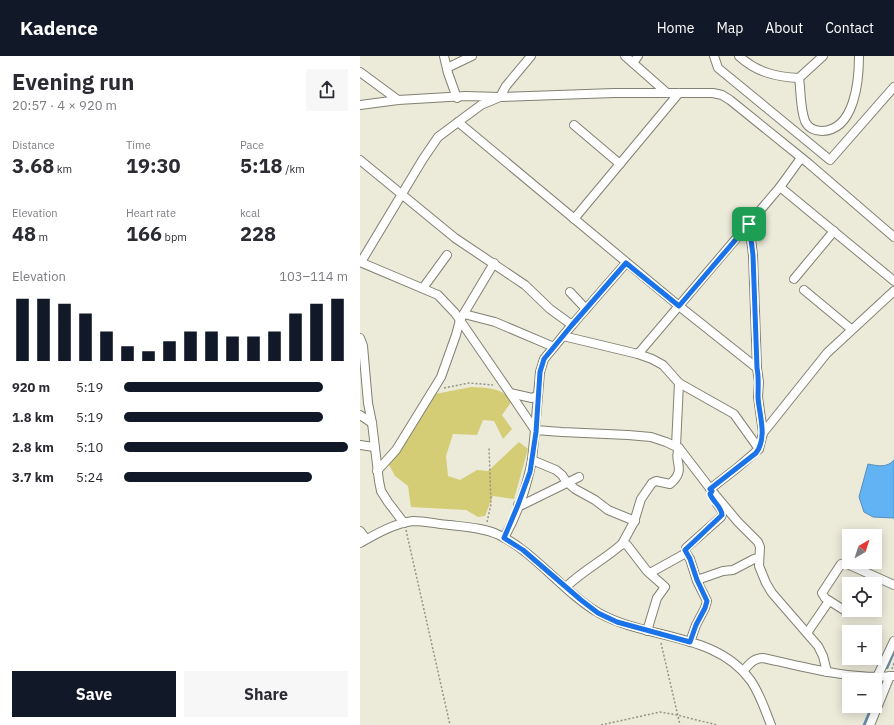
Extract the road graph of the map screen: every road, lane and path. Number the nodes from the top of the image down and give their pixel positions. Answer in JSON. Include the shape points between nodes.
{"nodes":[{"id":1,"x":444,"y":56,"type":"edge"},
{"id":2,"x":472,"y":56,"type":"edge"},
{"id":3,"x":531,"y":56,"type":"edge"},
{"id":4,"x":625,"y":56,"type":"edge"},
{"id":5,"x":714,"y":56,"type":"edge"},
{"id":6,"x":739,"y":56,"type":"edge"},
{"id":7,"x":823,"y":56,"type":"edge"},
{"id":8,"x":859,"y":56,"type":"edge"},
{"id":9,"x":636,"y":59,"type":"edge"},
{"id":10,"x":447,"y":68,"type":"junction"},
{"id":11,"x":360,"y":72,"type":"edge"},
{"id":12,"x":799,"y":78,"type":"junction"},
{"id":13,"x":894,"y":87,"type":"edge"},
{"id":14,"x":667,"y":93,"type":"junction"},
{"id":15,"x":679,"y":93,"type":"junction"},
{"id":16,"x":500,"y":97,"type":"junction"},
{"id":17,"x":456,"y":98,"type":"junction"},
{"id":18,"x":398,"y":100,"type":"junction"},
{"id":19,"x":360,"y":105,"type":"edge"},
{"id":20,"x":458,"y":122,"type":"junction"},
{"id":21,"x":574,"y":125,"type":"dead end"},
{"id":22,"x":801,"y":158,"type":"junction"},
{"id":23,"x":360,"y":160,"type":"edge"},
{"id":24,"x":620,"y":164,"type":"junction"},
{"id":25,"x":780,"y":187,"type":"junction"},
{"id":26,"x":403,"y":194,"type":"junction"},
{"id":27,"x":574,"y":219,"type":"junction"},
{"id":28,"x":749,"y":224,"type":"junction"},
{"id":29,"x":834,"y":231,"type":"junction"},
{"id":30,"x":894,"y":236,"type":"edge"},
{"id":31,"x":447,"y":255,"type":"dead end"},
{"id":32,"x":361,"y":262,"type":"edge"},
{"id":33,"x":494,"y":263,"type":"junction"},
{"id":34,"x":626,"y":263,"type":"junction"},
{"id":35,"x":794,"y":279,"type":"dead end"},
{"id":36,"x":894,"y":281,"type":"edge"},
{"id":37,"x":423,"y":288,"type":"junction"},
{"id":38,"x":804,"y":290,"type":"dead end"},
{"id":39,"x":894,"y":291,"type":"edge"},
{"id":40,"x":570,"y":292,"type":"dead end"},
{"id":41,"x":679,"y":306,"type":"junction"},
{"id":42,"x":586,"y":309,"type":"junction"},
{"id":43,"x":462,"y":317,"type":"junction"},
{"id":44,"x":572,"y":325,"type":"junction"},
{"id":45,"x":852,"y":329,"type":"junction"},
{"id":46,"x":563,"y":336,"type":"junction"},
{"id":47,"x":360,"y":338,"type":"edge"},
{"id":48,"x":554,"y":347,"type":"junction"},
{"id":49,"x":638,"y":354,"type":"junction"},
{"id":50,"x":757,"y":368,"type":"junction"},
{"id":51,"x":678,"y":383,"type":"junction"},
{"id":52,"x":505,"y":385,"type":"junction"},
{"id":53,"x":435,"y":388,"type":"junction"},
{"id":54,"x":510,"y":393,"type":"junction"},
{"id":55,"x":538,"y":395,"type":"junction"},
{"id":56,"x":360,"y":415,"type":"edge"},
{"id":57,"x":372,"y":423,"type":"junction"},
{"id":58,"x":536,"y":430,"type":"junction"},
{"id":59,"x":763,"y":433,"type":"junction"},
{"id":60,"x":360,"y":445,"type":"edge"},
{"id":61,"x":374,"y":446,"type":"junction"},
{"id":62,"x":489,"y":447,"type":"dead end"},
{"id":63,"x":677,"y":447,"type":"junction"},
{"id":64,"x":759,"y":449,"type":"junction"},
{"id":65,"x":532,"y":460,"type":"junction"},
{"id":66,"x":377,"y":470,"type":"junction"},
{"id":67,"x":580,"y":477,"type":"dead end"},
{"id":68,"x":568,"y":483,"type":"junction"},
{"id":69,"x":711,"y":490,"type":"junction"},
{"id":70,"x":518,"y":505,"type":"junction"},
{"id":71,"x":635,"y":521,"type":"junction"},
{"id":72,"x":404,"y":522,"type":"junction"},
{"id":73,"x":485,"y":530,"type":"junction"},
{"id":74,"x":360,"y":531,"type":"edge"},
{"id":75,"x":504,"y":538,"type":"junction"},
{"id":76,"x":363,"y":541,"type":"edge"},
{"id":77,"x":622,"y":544,"type":"junction"},
{"id":78,"x":686,"y":553,"type":"junction"},
{"id":79,"x":759,"y":558,"type":"junction"},
{"id":80,"x":650,"y":573,"type":"junction"},
{"id":81,"x":697,"y":580,"type":"junction"},
{"id":82,"x":894,"y":585,"type":"edge"},
{"id":83,"x":566,"y":588,"type":"junction"},
{"id":84,"x":829,"y":601,"type":"junction"},
{"id":85,"x":842,"y":609,"type":"edge"},
{"id":86,"x":647,"y":631,"type":"junction"},
{"id":87,"x":807,"y":633,"type":"junction"},
{"id":88,"x":662,"y":635,"type":"junction"},
{"id":89,"x":894,"y":641,"type":"edge"},
{"id":90,"x":690,"y":642,"type":"junction"},
{"id":91,"x":743,"y":671,"type":"junction"},
{"id":92,"x":827,"y":672,"type":"junction"},
{"id":93,"x":879,"y":673,"type":"edge"},
{"id":94,"x":842,"y":674,"type":"edge"},
{"id":95,"x":892,"y":676,"type":"edge"},
{"id":96,"x":882,"y":677,"type":"edge"},
{"id":97,"x":677,"y":715,"type":"junction"},
{"id":98,"x":450,"y":725,"type":"edge"},
{"id":99,"x":601,"y":725,"type":"edge"},
{"id":100,"x":680,"y":725,"type":"edge"},
{"id":101,"x":717,"y":725,"type":"edge"},
{"id":102,"x":771,"y":725,"type":"edge"},
{"id":103,"x":870,"y":725,"type":"edge"}],
"edges":[{"from":1,"to":10,"type":"street"},
{"from":2,"to":10,"type":"street"},
{"from":3,"to":16,"type":"street"},
{"from":4,"to":9,"type":"street"},
{"from":5,"to":13,"type":"street","via":[[718,68],[830,160]]},
{"from":6,"to":12,"type":"street","via":[[768,74],[783,78]]},
{"from":7,"to":12,"type":"street"},
{"from":8,"to":12,"type":"street","via":[[853,106],[848,116],[835,128],[820,131],[811,129],[805,121]]},
{"from":9,"to":14,"type":"street"},
{"from":10,"to":17,"type":"street"},
{"from":11,"to":18,"type":"street"},
{"from":14,"to":15,"type":"street"},
{"from":14,"to":16,"type":"street"},
{"from":15,"to":22,"type":"street","via":[[722,95]]},
{"from":15,"to":24,"type":"street"},
{"from":16,"to":17,"type":"street"},
{"from":16,"to":20,"type":"street","via":[[481,104]]},
{"from":17,"to":18,"type":"street"},
{"from":18,"to":19,"type":"street"},
{"from":20,"to":26,"type":"street","via":[[438,137]]},
{"from":20,"to":27,"type":"street"},
{"from":21,"to":24,"type":"street"},
{"from":22,"to":25,"type":"street"},
{"from":22,"to":30,"type":"street"},
{"from":23,"to":26,"type":"street"},
{"from":24,"to":27,"type":"street"},
{"from":25,"to":28,"type":"street"},
{"from":25,"to":29,"type":"street"},
{"from":26,"to":32,"type":"street"},
{"from":26,"to":33,"type":"street","via":[[456,238]]},
{"from":27,"to":34,"type":"street"},
{"from":28,"to":41,"type":"street"},
{"from":28,"to":50,"type":"street","via":[[753,255]]},
{"from":29,"to":35,"type":"street"},
{"from":29,"to":36,"type":"street"},
{"from":31,"to":37,"type":"street"},
{"from":32,"to":37,"type":"street"},
{"from":33,"to":43,"type":"street"},
{"from":33,"to":44,"type":"street","via":[[525,285],[550,309]]},
{"from":34,"to":41,"type":"street"},
{"from":34,"to":42,"type":"street"},
{"from":37,"to":43,"type":"street","via":[[438,295]]},
{"from":38,"to":45,"type":"street"},
{"from":39,"to":45,"type":"street"},
{"from":40,"to":42,"type":"street"},
{"from":41,"to":49,"type":"street"},
{"from":41,"to":50,"type":"street"},
{"from":42,"to":44,"type":"street"},
{"from":43,"to":48,"type":"street","via":[[495,322]]},
{"from":43,"to":52,"type":"street"},
{"from":43,"to":53,"type":"street"},
{"from":44,"to":46,"type":"street"},
{"from":45,"to":59,"type":"street","via":[[827,353]]},
{"from":46,"to":48,"type":"street"},
{"from":46,"to":49,"type":"street"},
{"from":47,"to":57,"type":"street"},
{"from":48,"to":55,"type":"street","via":[[544,359]]},
{"from":49,"to":51,"type":"street","via":[[663,365]]},
{"from":50,"to":59,"type":"street"},
{"from":51,"to":63,"type":"street"},
{"from":51,"to":64,"type":"street","via":[[734,414]]},
{"from":52,"to":53,"type":"path","via":[[469,383]]},
{"from":52,"to":54,"type":"street"},
{"from":53,"to":66,"type":"street","via":[[396,450]]},
{"from":54,"to":55,"type":"street","via":[[532,398]]},
{"from":54,"to":58,"type":"street"},
{"from":55,"to":58,"type":"street"},
{"from":56,"to":57,"type":"street"},
{"from":57,"to":61,"type":"street"},
{"from":58,"to":63,"type":"street","via":[[650,437]]},
{"from":58,"to":65,"type":"street"},
{"from":59,"to":64,"type":"street"},
{"from":60,"to":61,"type":"street"},
{"from":61,"to":66,"type":"street"},
{"from":62,"to":73,"type":"path","via":[[491,504]]},
{"from":63,"to":69,"type":"street"},
{"from":63,"to":71,"type":"street","via":[[679,473],[670,484],[656,481],[652,483],[641,499]]},
{"from":64,"to":69,"type":"street"},
{"from":65,"to":68,"type":"street","via":[[556,470]]},
{"from":65,"to":70,"type":"street"},
{"from":66,"to":72,"type":"street","via":[[382,491]]},
{"from":67,"to":68,"type":"street"},
{"from":68,"to":70,"type":"street"},
{"from":68,"to":71,"type":"street","via":[[608,510]]},
{"from":69,"to":78,"type":"street","via":[[710,494],[722,515],[686,548]]},
{"from":69,"to":79,"type":"street","via":[[758,542]]},
{"from":70,"to":75,"type":"street"},
{"from":71,"to":77,"type":"street"},
{"from":72,"to":73,"type":"street","via":[[426,522]]},
{"from":72,"to":76,"type":"street"},
{"from":72,"to":98,"type":"path"},
{"from":73,"to":75,"type":"street"},
{"from":74,"to":76,"type":"street"},
{"from":75,"to":83,"type":"street","via":[[523,550]]},
{"from":77,"to":80,"type":"street","via":[[630,548]]},
{"from":77,"to":83,"type":"street"},
{"from":78,"to":80,"type":"street"},
{"from":78,"to":81,"type":"street"},
{"from":79,"to":81,"type":"street","via":[[734,570]]},
{"from":79,"to":87,"type":"street","via":[[759,566],[772,593]]},
{"from":80,"to":86,"type":"street","via":[[665,587],[657,598]]},
{"from":81,"to":90,"type":"street","via":[[706,598],[706,604]]},
{"from":82,"to":84,"type":"street","via":[[844,563],[839,565],[823,590],[822,596]]},
{"from":83,"to":86,"type":"street","via":[[598,613]]},
{"from":84,"to":85,"type":"street"},
{"from":84,"to":87,"type":"street"},
{"from":86,"to":88,"type":"street"},
{"from":87,"to":92,"type":"street","via":[[818,646]]},
{"from":88,"to":90,"type":"street"},
{"from":88,"to":97,"type":"path","via":[[661,642]]},
{"from":89,"to":93,"type":"street"},
{"from":90,"to":91,"type":"street","via":[[720,653]]},
{"from":91,"to":92,"type":"street","via":[[753,660],[763,658]]},
{"from":91,"to":102,"type":"street","via":[[759,693]]},
{"from":92,"to":94,"type":"street"},
{"from":95,"to":96,"type":"street"},
{"from":95,"to":103,"type":"street"},
{"from":97,"to":99,"type":"path","via":[[658,712]]},
{"from":97,"to":100,"type":"path"},
{"from":97,"to":101,"type":"path"}]}
